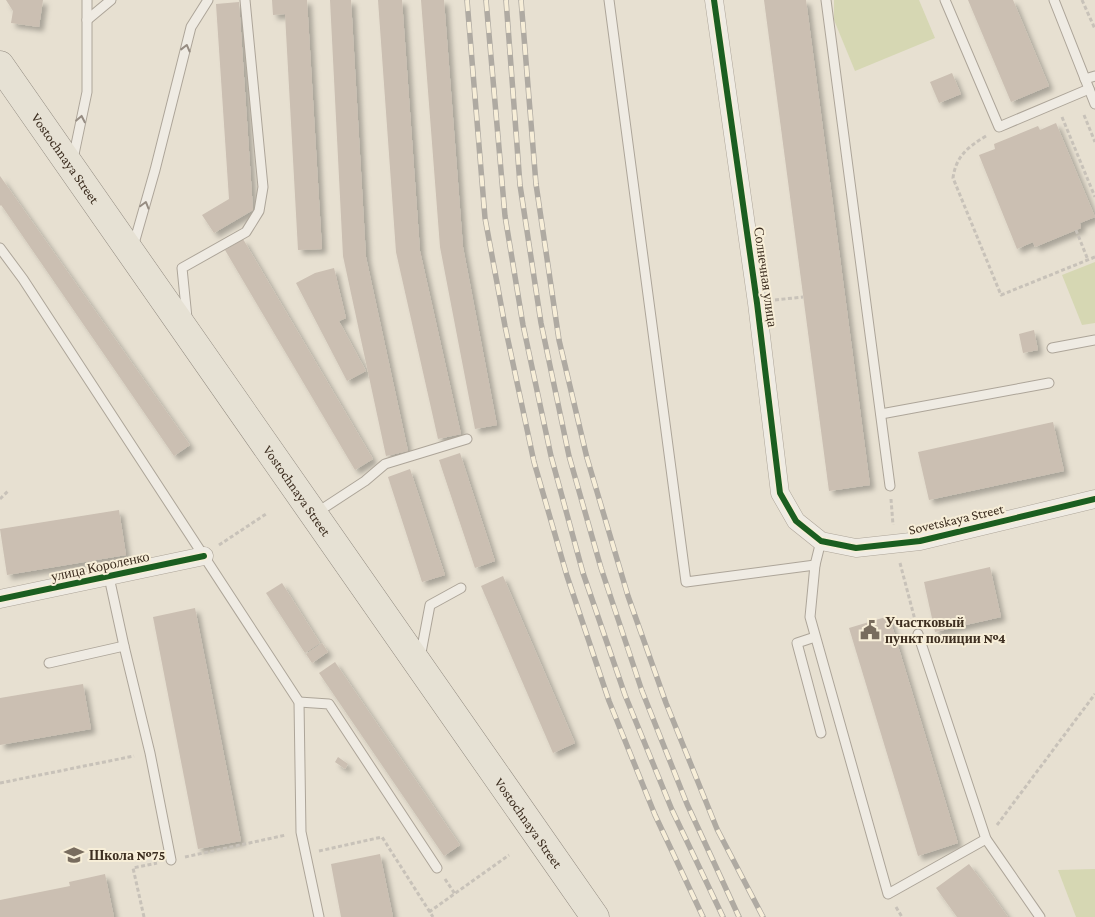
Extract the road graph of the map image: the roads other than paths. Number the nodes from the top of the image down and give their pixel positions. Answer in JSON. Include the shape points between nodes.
{"nodes":[{"id":1,"x":87,"y":0,"type":"edge"},
{"id":2,"x":111,"y":0,"type":"edge"},
{"id":3,"x":208,"y":0,"type":"edge"},
{"id":4,"x":245,"y":0,"type":"edge"},
{"id":5,"x":609,"y":0,"type":"edge"},
{"id":6,"x":714,"y":0,"type":"edge"},
{"id":7,"x":826,"y":0,"type":"edge"},
{"id":8,"x":945,"y":0,"type":"edge"},
{"id":9,"x":1054,"y":0,"type":"edge"},
{"id":10,"x":87,"y":20,"type":"junction"},
{"id":11,"x":0,"y":64,"type":"edge"},
{"id":12,"x":1095,"y":76,"type":"edge"},
{"id":13,"x":1085,"y":79,"type":"junction"},
{"id":14,"x":1089,"y":89,"type":"junction"},
{"id":15,"x":1095,"y":104,"type":"edge"},
{"id":16,"x":72,"y":166,"type":"junction"},
{"id":17,"x":0,"y":248,"type":"edge"},
{"id":18,"x":131,"y":252,"type":"junction"},
{"id":19,"x":188,"y":334,"type":"junction"},
{"id":20,"x":1095,"y":340,"type":"edge"},
{"id":21,"x":1052,"y":348,"type":"dead end"},
{"id":22,"x":1049,"y":383,"type":"dead end"},
{"id":23,"x":881,"y":414,"type":"junction"},
{"id":24,"x":468,"y":438,"type":"dead end"},
{"id":25,"x":890,"y":486,"type":"road end"},
{"id":26,"x":1095,"y":499,"type":"edge"},
{"id":27,"x":314,"y":514,"type":"junction"},
{"id":28,"x":821,"y":541,"type":"junction"},
{"id":29,"x":204,"y":556,"type":"junction"},
{"id":30,"x":815,"y":565,"type":"junction"},
{"id":31,"x":109,"y":577,"type":"junction"},
{"id":32,"x":461,"y":588,"type":"dead end"},
{"id":33,"x":0,"y":599,"type":"edge"},
{"id":34,"x":918,"y":634,"type":"dead end"},
{"id":35,"x":815,"y":637,"type":"junction"},
{"id":36,"x":124,"y":646,"type":"junction"},
{"id":37,"x":49,"y":663,"type":"dead end"},
{"id":38,"x":418,"y":667,"type":"junction"},
{"id":39,"x":298,"y":702,"type":"junction"},
{"id":40,"x":821,"y":733,"type":"dead end"},
{"id":41,"x":986,"y":839,"type":"junction"},
{"id":42,"x":171,"y":860,"type":"road end"},
{"id":43,"x":437,"y":868,"type":"dead end"},
{"id":44,"x":319,"y":917,"type":"edge"},
{"id":45,"x":595,"y":917,"type":"edge"},
{"id":46,"x":1040,"y":917,"type":"edge"}],
"edges":[{"from":1,"to":10,"type":"lane"},
{"from":2,"to":10,"type":"lane"},
{"from":18,"to":3,"type":"lane","one_way":true,"via":[[191,27]]},
{"from":4,"to":19,"type":"lane","via":[[262,188],[259,211],[246,232],[182,268]]},
{"from":5,"to":30,"type":"lane","via":[[686,582]]},
{"from":6,"to":28,"type":"street","name":"Солнечная улица","via":[[780,494],[796,521]]},
{"from":7,"to":23,"type":"lane"},
{"from":8,"to":14,"type":"lane","via":[[1000,127]]},
{"from":9,"to":13,"type":"lane"},
{"from":16,"to":10,"type":"lane","one_way":true,"via":[[87,92]]},
{"from":11,"to":16,"type":"main road","name":"Vostochnaya Street"},
{"from":12,"to":13,"type":"lane"},
{"from":13,"to":14,"type":"lane"},
{"from":14,"to":15,"type":"lane"},
{"from":16,"to":18,"type":"main road","name":"Vostochnaya Street"},
{"from":17,"to":29,"type":"lane"},
{"from":18,"to":19,"type":"main road","name":"Vostochnaya Street"},
{"from":19,"to":27,"type":"main road","name":"Vostochnaya Street"},
{"from":20,"to":21,"type":"lane"},
{"from":22,"to":23,"type":"lane"},
{"from":23,"to":25,"type":"lane"},
{"from":24,"to":27,"type":"lane","via":[[385,464]]},
{"from":26,"to":28,"type":"street","name":"Sovetskaya Street","via":[[895,545],[856,548]]},
{"from":27,"to":38,"type":"main road","name":"Vostochnaya Street"},
{"from":28,"to":30,"type":"lane"},
{"from":29,"to":31,"type":"street","name":"улица Короленко"},
{"from":29,"to":39,"type":"lane"},
{"from":30,"to":35,"type":"lane","via":[[810,618]]},
{"from":31,"to":33,"type":"street","name":"улица Короленко"},
{"from":31,"to":36,"type":"lane"},
{"from":32,"to":38,"type":"lane","via":[[430,605]]},
{"from":34,"to":41,"type":"lane"},
{"from":35,"to":40,"type":"lane","via":[[797,643]]},
{"from":35,"to":41,"type":"lane","via":[[888,894]]},
{"from":36,"to":37,"type":"lane"},
{"from":36,"to":42,"type":"lane"},
{"from":38,"to":45,"type":"main road","name":"Vostochnaya Street"},
{"from":39,"to":43,"type":"lane","via":[[329,704]]},
{"from":39,"to":44,"type":"lane","via":[[301,832]]},
{"from":41,"to":46,"type":"lane"}]}
